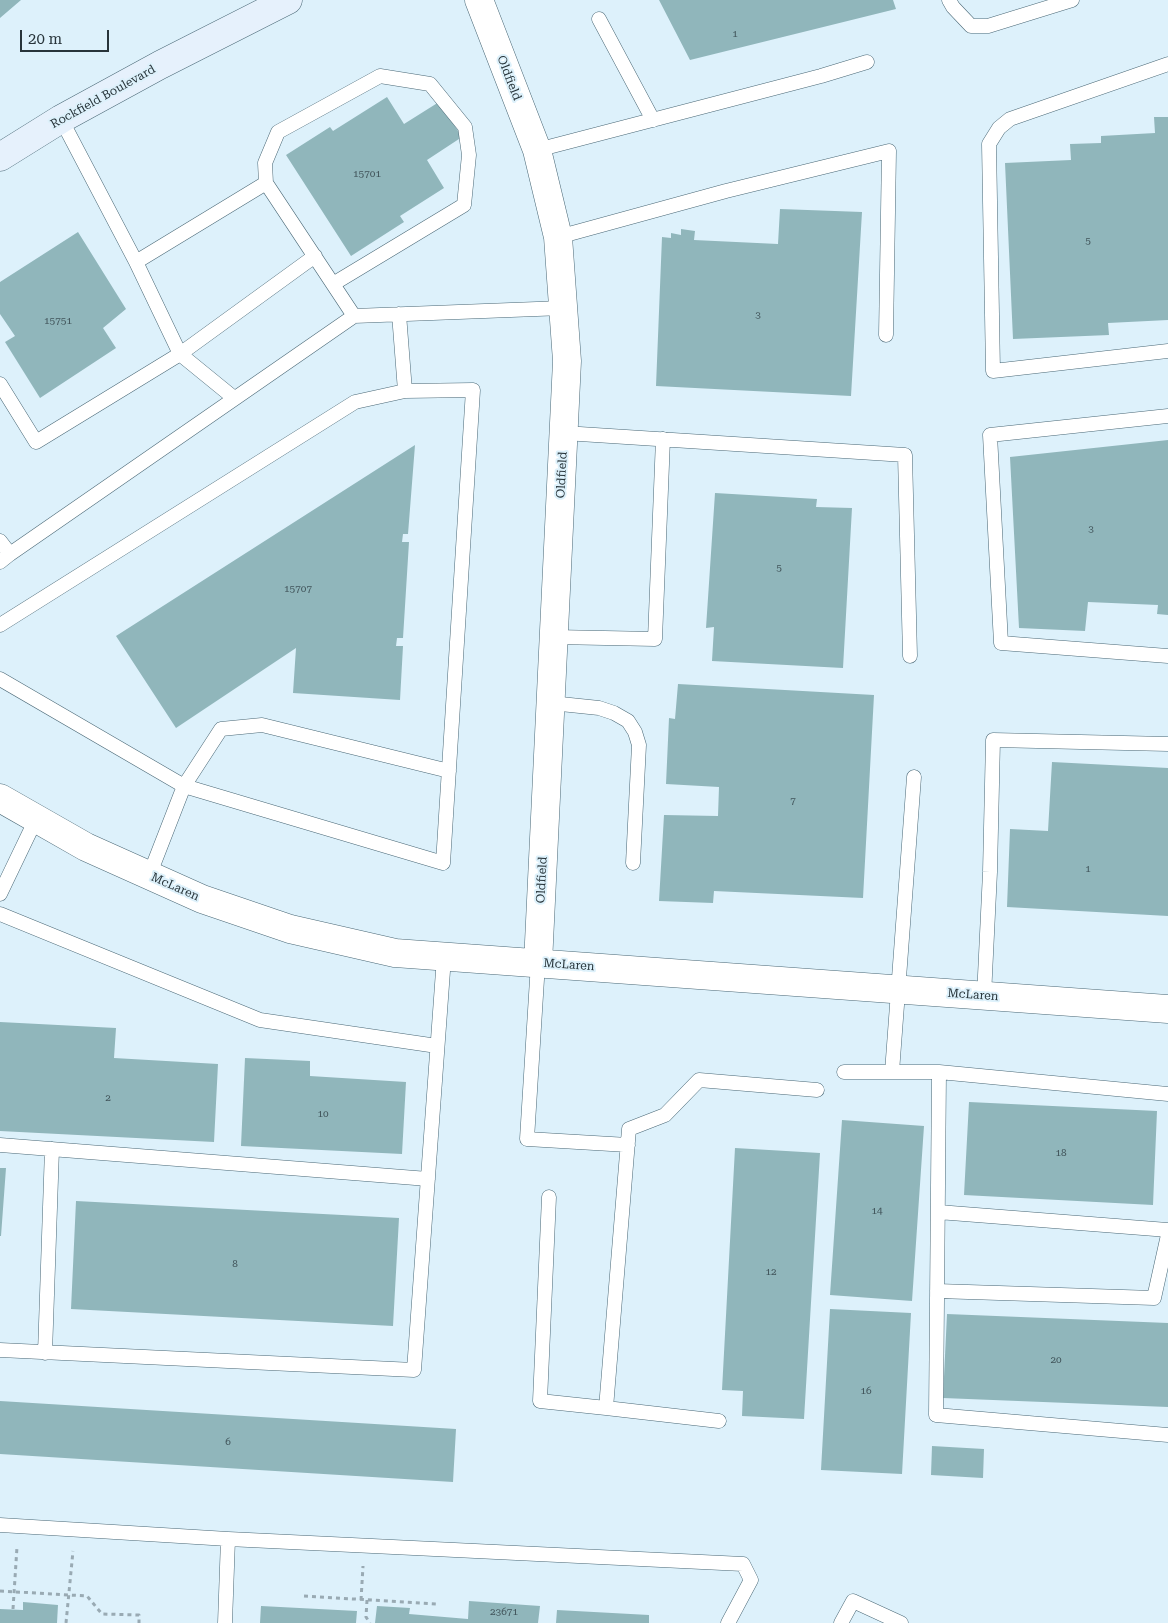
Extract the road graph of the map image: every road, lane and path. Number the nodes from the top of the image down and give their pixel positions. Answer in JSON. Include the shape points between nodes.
{"nodes":[{"id":1,"x":288,"y":0,"type":"edge"},
{"id":2,"x":479,"y":0,"type":"edge"},
{"id":3,"x":950,"y":0,"type":"edge"},
{"id":4,"x":1072,"y":0,"type":"edge"},
{"id":5,"x":599,"y":19,"type":"dead end"},
{"id":6,"x":867,"y":62,"type":"dead end"},
{"id":7,"x":1168,"y":64,"type":"edge"},
{"id":8,"x":61,"y":119,"type":"junction"},
{"id":9,"x":653,"y":120,"type":"junction"},
{"id":10,"x":537,"y":150,"type":"junction"},
{"id":11,"x":0,"y":157,"type":"edge"},
{"id":12,"x":266,"y":183,"type":"junction"},
{"id":13,"x":558,"y":237,"type":"junction"},
{"id":14,"x":315,"y":256,"type":"junction"},
{"id":15,"x":136,"y":262,"type":"junction"},
{"id":16,"x":333,"y":284,"type":"junction"},
{"id":17,"x":563,"y":308,"type":"junction"},
{"id":18,"x":399,"y":314,"type":"junction"},
{"id":19,"x":354,"y":316,"type":"junction"},
{"id":20,"x":886,"y":335,"type":"dead end"},
{"id":21,"x":1168,"y":351,"type":"edge"},
{"id":22,"x":180,"y":354,"type":"junction"},
{"id":23,"x":0,"y":384,"type":"edge"},
{"id":24,"x":405,"y":391,"type":"junction"},
{"id":25,"x":234,"y":398,"type":"junction"},
{"id":26,"x":1168,"y":416,"type":"edge"},
{"id":27,"x":564,"y":433,"type":"junction"},
{"id":28,"x":663,"y":439,"type":"junction"},
{"id":29,"x":0,"y":541,"type":"edge"},
{"id":30,"x":5,"y":558,"type":"edge"},
{"id":31,"x":0,"y":625,"type":"edge"},
{"id":32,"x":554,"y":637,"type":"junction"},
{"id":33,"x":910,"y":656,"type":"dead end"},
{"id":34,"x":1168,"y":656,"type":"edge"},
{"id":35,"x":0,"y":679,"type":"edge"},
{"id":36,"x":551,"y":703,"type":"junction"},
{"id":37,"x":1168,"y":744,"type":"edge"},
{"id":38,"x":449,"y":771,"type":"junction"},
{"id":39,"x":914,"y":777,"type":"dead end"},
{"id":40,"x":184,"y":786,"type":"junction"},
{"id":41,"x":0,"y":798,"type":"edge"},
{"id":42,"x":36,"y":819,"type":"junction"},
{"id":43,"x":633,"y":863,"type":"dead end"},
{"id":44,"x":150,"y":876,"type":"junction"},
{"id":45,"x":0,"y":894,"type":"edge"},
{"id":46,"x":0,"y":914,"type":"edge"},
{"id":47,"x":444,"y":957,"type":"junction"},
{"id":48,"x":538,"y":963,"type":"junction"},
{"id":49,"x":899,"y":989,"type":"junction"},
{"id":50,"x":984,"y":996,"type":"junction"},
{"id":51,"x":1168,"y":1009,"type":"edge"},
{"id":52,"x":437,"y":1046,"type":"junction"},
{"id":53,"x":844,"y":1072,"type":"dead end"},
{"id":54,"x":892,"y":1072,"type":"junction"},
{"id":55,"x":939,"y":1072,"type":"junction"},
{"id":56,"x":817,"y":1090,"type":"dead end"},
{"id":57,"x":1168,"y":1094,"type":"edge"},
{"id":58,"x":0,"y":1145,"type":"edge"},
{"id":59,"x":628,"y":1145,"type":"junction"},
{"id":60,"x":52,"y":1149,"type":"junction"},
{"id":61,"x":428,"y":1179,"type":"junction"},
{"id":62,"x":549,"y":1197,"type":"dead end"},
{"id":63,"x":938,"y":1212,"type":"junction"},
{"id":64,"x":1168,"y":1230,"type":"edge"},
{"id":65,"x":1168,"y":1235,"type":"edge"},
{"id":66,"x":937,"y":1291,"type":"junction"},
{"id":67,"x":0,"y":1350,"type":"edge"},
{"id":68,"x":45,"y":1352,"type":"junction"},
{"id":69,"x":606,"y":1408,"type":"junction"},
{"id":70,"x":719,"y":1421,"type":"dead end"},
{"id":71,"x":1168,"y":1436,"type":"edge"},
{"id":72,"x":0,"y":1525,"type":"edge"},
{"id":73,"x":18,"y":1526,"type":"junction"},
{"id":74,"x":75,"y":1530,"type":"junction"},
{"id":75,"x":228,"y":1539,"type":"junction"},
{"id":76,"x":363,"y":1546,"type":"junction"},
{"id":77,"x":0,"y":1591,"type":"edge"},
{"id":78,"x":14,"y":1592,"type":"junction"},
{"id":79,"x":69,"y":1596,"type":"junction"},
{"id":80,"x":304,"y":1596,"type":"dead end"},
{"id":81,"x":361,"y":1600,"type":"junction"},
{"id":82,"x":367,"y":1600,"type":"junction"},
{"id":83,"x":438,"y":1604,"type":"dead end"},
{"id":84,"x":13,"y":1609,"type":"dead end"},
{"id":85,"x":66,"y":1623,"type":"edge"},
{"id":86,"x":139,"y":1623,"type":"edge"},
{"id":87,"x":225,"y":1623,"type":"edge"},
{"id":88,"x":370,"y":1623,"type":"edge"},
{"id":89,"x":728,"y":1623,"type":"edge"},
{"id":90,"x":841,"y":1623,"type":"edge"},
{"id":91,"x":901,"y":1623,"type":"edge"}],
"edges":[{"from":1,"to":8,"type":"main road","name":"Rockfield Boulevard"},
{"from":2,"to":10,"type":"street","name":"Oldfield"},
{"from":3,"to":4,"type":"lane","via":[[971,26],[988,26]]},
{"from":5,"to":9,"type":"lane"},
{"from":6,"to":9,"type":"lane"},
{"from":7,"to":21,"type":"lane","via":[[1010,119],[999,128],[989,144],[993,371]]},
{"from":8,"to":11,"type":"main road","name":"Rockfield Boulevard"},
{"from":8,"to":15,"type":"lane"},
{"from":9,"to":10,"type":"lane"},
{"from":10,"to":13,"type":"street","name":"Oldfield"},
{"from":12,"to":14,"type":"lane"},
{"from":12,"to":15,"type":"lane"},
{"from":12,"to":16,"type":"lane","via":[[265,163],[278,132],[380,76],[430,84],[465,127],[469,155],[464,205]]},
{"from":13,"to":17,"type":"street","name":"Oldfield"},
{"from":13,"to":20,"type":"lane","via":[[888,151]]},
{"from":14,"to":16,"type":"lane"},
{"from":14,"to":22,"type":"lane"},
{"from":15,"to":22,"type":"lane"},
{"from":16,"to":19,"type":"lane"},
{"from":17,"to":18,"type":"lane"},
{"from":17,"to":27,"type":"street","name":"Oldfield","via":[[567,362]]},
{"from":18,"to":19,"type":"lane"},
{"from":18,"to":24,"type":"lane"},
{"from":19,"to":25,"type":"lane"},
{"from":22,"to":23,"type":"lane","via":[[36,442]]},
{"from":22,"to":25,"type":"lane"},
{"from":24,"to":31,"type":"lane","via":[[355,402]]},
{"from":24,"to":38,"type":"lane","via":[[473,390]]},
{"from":25,"to":30,"type":"lane"},
{"from":26,"to":34,"type":"lane","via":[[990,435],[1001,643]]},
{"from":27,"to":28,"type":"lane"},
{"from":27,"to":32,"type":"street","name":"Oldfield"},
{"from":28,"to":32,"type":"lane","via":[[655,639]]},
{"from":28,"to":33,"type":"lane","via":[[905,455]]},
{"from":29,"to":30,"type":"lane"},
{"from":32,"to":36,"type":"street","name":"Oldfield"},
{"from":35,"to":40,"type":"lane"},
{"from":36,"to":43,"type":"lane","via":[[614,712],[628,720],[635,732],[638,745]]},
{"from":36,"to":48,"type":"street","name":"Oldfield"},
{"from":37,"to":50,"type":"lane","via":[[993,740]]},
{"from":38,"to":40,"type":"lane","via":[[262,725],[221,729]]},
{"from":38,"to":40,"type":"lane","via":[[443,863]]},
{"from":39,"to":49,"type":"lane"},
{"from":40,"to":44,"type":"lane"},
{"from":41,"to":42,"type":"street","name":"McLaren"},
{"from":42,"to":44,"type":"street","name":"McLaren","via":[[86,847]]},
{"from":42,"to":45,"type":"lane"},
{"from":44,"to":47,"type":"street","name":"McLaren","via":[[202,899],[290,929],[395,953]]},
{"from":46,"to":52,"type":"lane","via":[[260,1020]]},
{"from":47,"to":48,"type":"street","name":"McLaren"},
{"from":47,"to":52,"type":"lane"},
{"from":48,"to":49,"type":"street","name":"McLaren"},
{"from":48,"to":59,"type":"lane","via":[[527,1139]]},
{"from":49,"to":50,"type":"street","name":"McLaren"},
{"from":49,"to":54,"type":"lane"},
{"from":50,"to":51,"type":"street","name":"McLaren"},
{"from":52,"to":61,"type":"lane"},
{"from":53,"to":54,"type":"lane"},
{"from":54,"to":55,"type":"lane"},
{"from":55,"to":57,"type":"lane"},
{"from":55,"to":63,"type":"lane"},
{"from":56,"to":59,"type":"lane","via":[[699,1080],[665,1115],[629,1129]]},
{"from":58,"to":60,"type":"lane"},
{"from":59,"to":69,"type":"lane"},
{"from":60,"to":61,"type":"lane"},
{"from":60,"to":68,"type":"lane"},
{"from":61,"to":68,"type":"lane","via":[[414,1370]]},
{"from":62,"to":69,"type":"lane","via":[[540,1401]]},
{"from":63,"to":64,"type":"lane"},
{"from":63,"to":66,"type":"lane"},
{"from":65,"to":66,"type":"lane","via":[[1154,1298]]},
{"from":66,"to":71,"type":"lane","via":[[936,1415]]},
{"from":67,"to":68,"type":"lane"},
{"from":69,"to":70,"type":"lane"},
{"from":72,"to":73,"type":"lane"},
{"from":73,"to":74,"type":"lane"},
{"from":73,"to":78,"type":"path"},
{"from":74,"to":75,"type":"lane"},
{"from":74,"to":79,"type":"path"},
{"from":75,"to":76,"type":"lane"},
{"from":75,"to":87,"type":"lane"},
{"from":76,"to":81,"type":"path"},
{"from":76,"to":89,"type":"lane","via":[[743,1564],[751,1580]]},
{"from":77,"to":78,"type":"path"},
{"from":78,"to":79,"type":"path"},
{"from":78,"to":84,"type":"path"},
{"from":79,"to":85,"type":"path"},
{"from":79,"to":86,"type":"path","via":[[87,1596],[102,1614],[139,1616]]},
{"from":80,"to":81,"type":"path"},
{"from":81,"to":82,"type":"path"},
{"from":82,"to":83,"type":"path"},
{"from":82,"to":88,"type":"path","via":[[366,1617]]},
{"from":90,"to":91,"type":"lane","via":[[852,1601]]}]}
